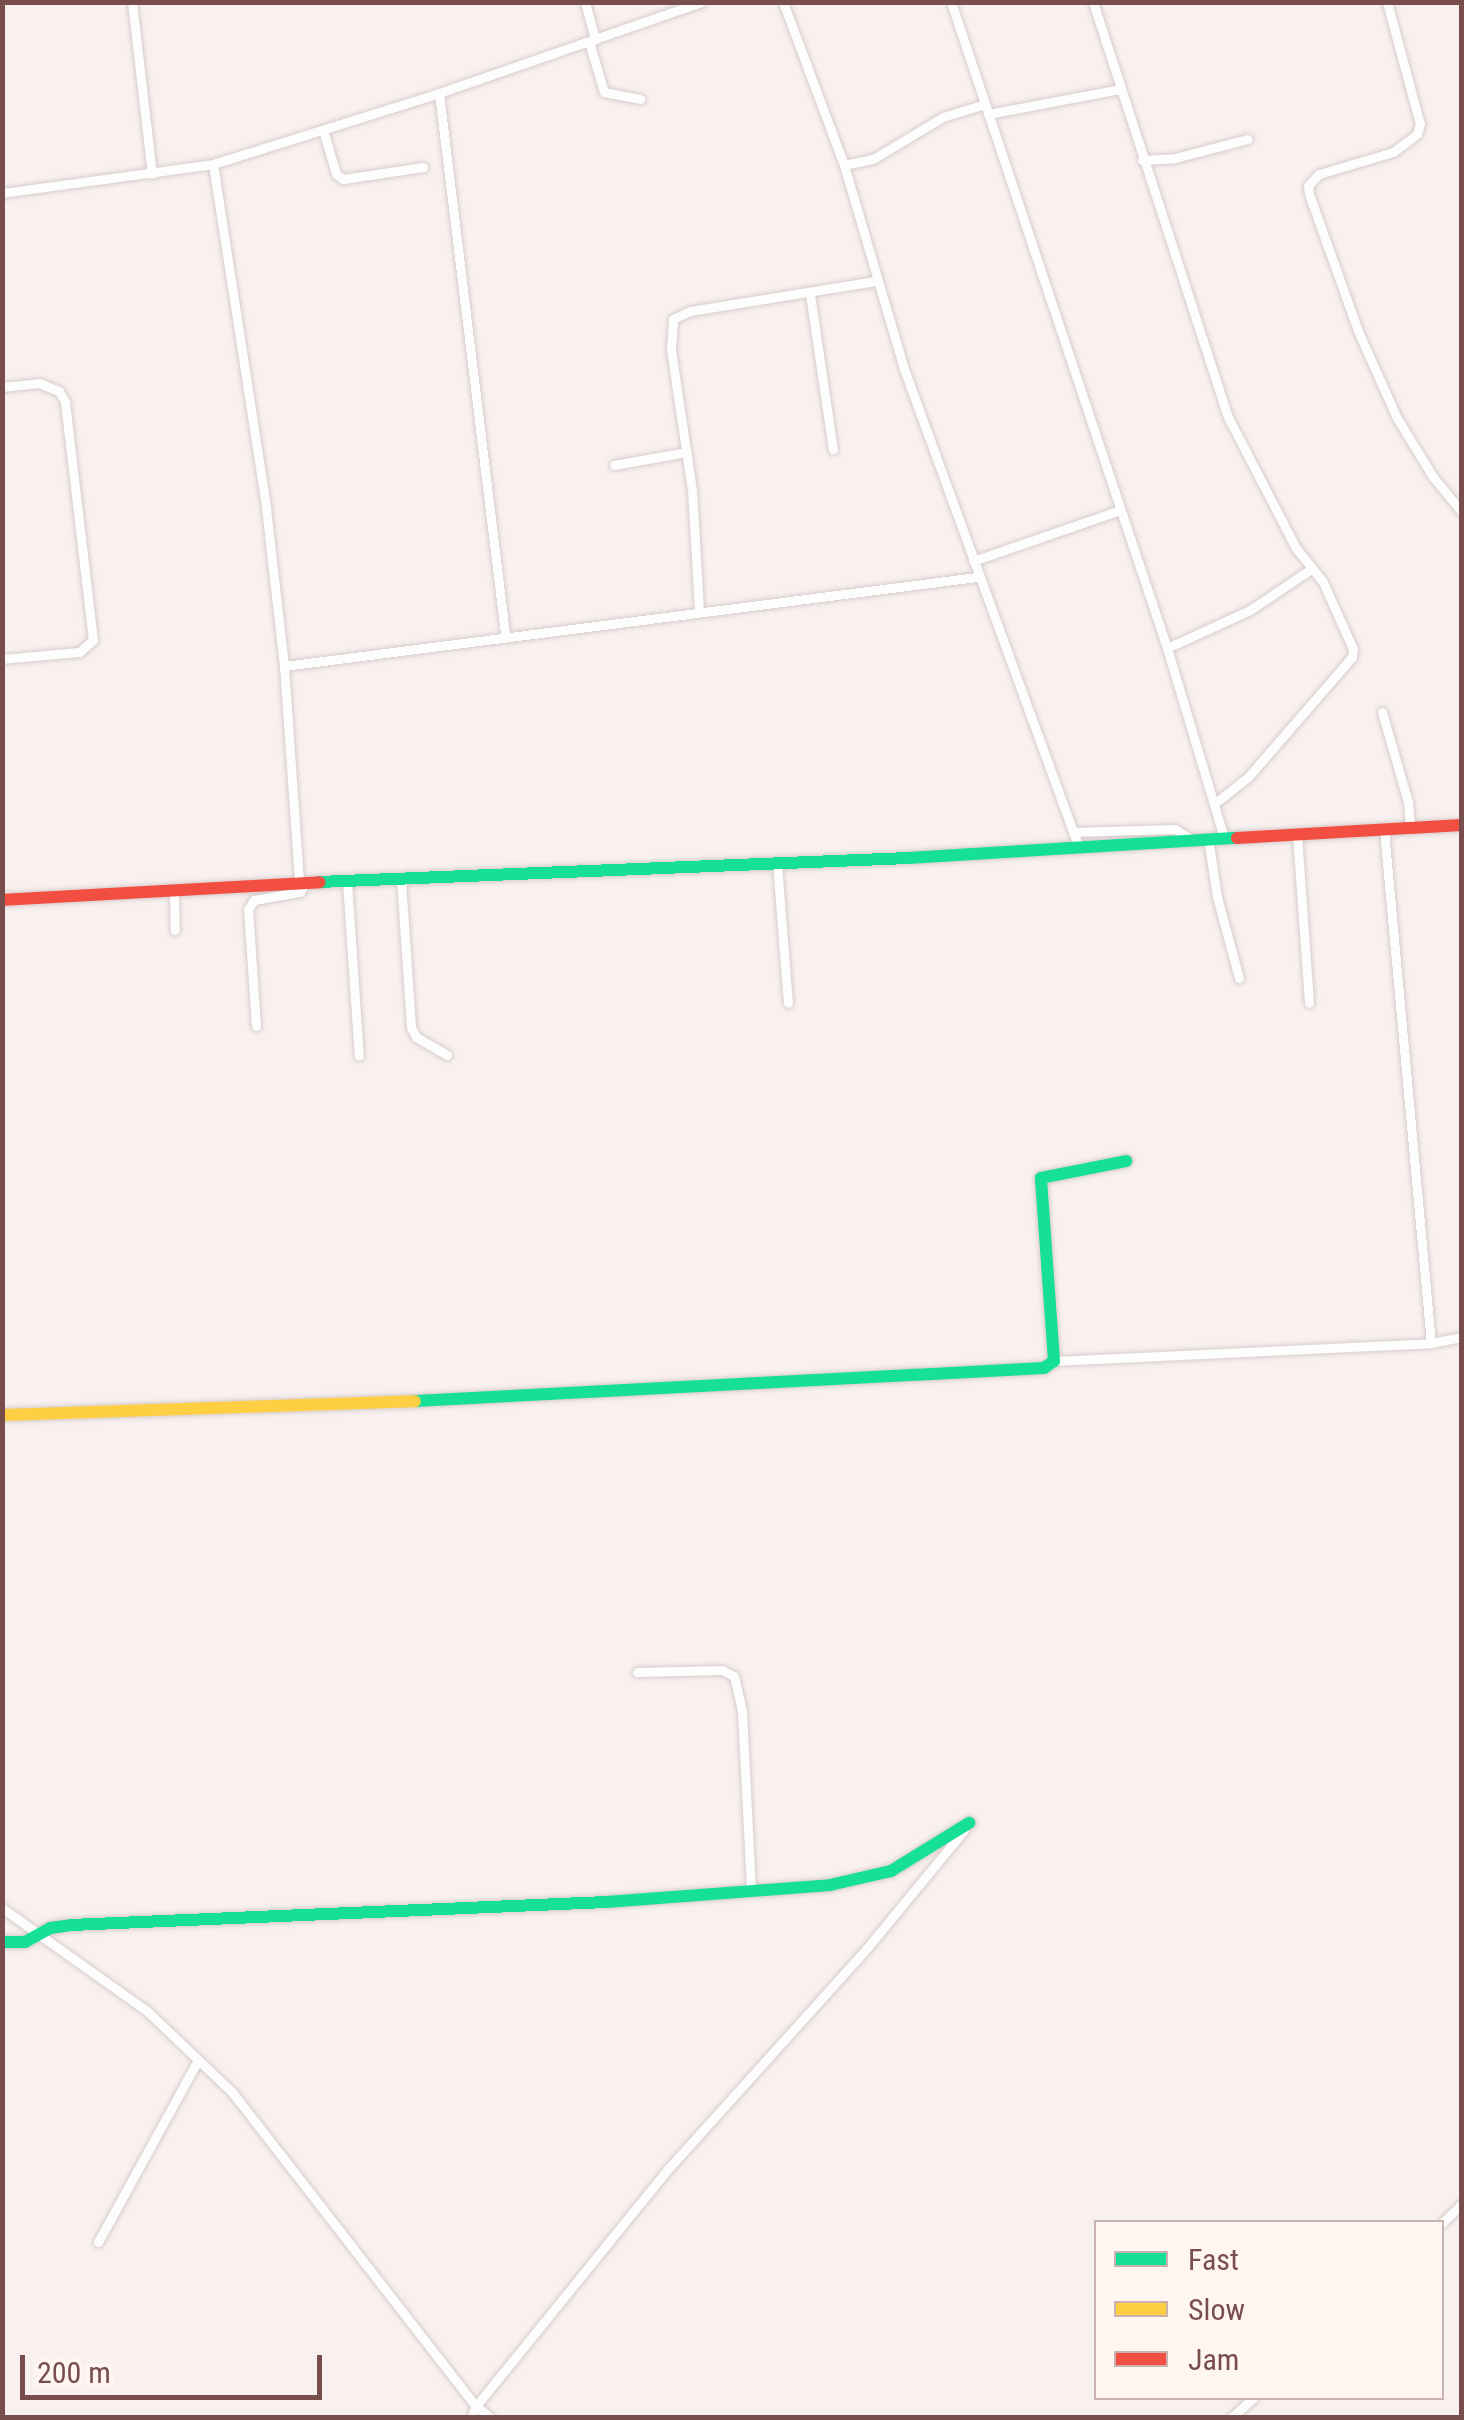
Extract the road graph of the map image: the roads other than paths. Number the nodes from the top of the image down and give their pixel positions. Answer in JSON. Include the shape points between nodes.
{"nodes":[{"id":1,"x":132,"y":2,"type":"edge"},
{"id":2,"x":585,"y":2,"type":"edge"},
{"id":3,"x":702,"y":2,"type":"edge"},
{"id":4,"x":784,"y":2,"type":"edge"},
{"id":5,"x":952,"y":2,"type":"edge"},
{"id":6,"x":1093,"y":2,"type":"edge"},
{"id":7,"x":1386,"y":2,"type":"edge"},
{"id":8,"x":592,"y":41,"type":"junction"},
{"id":9,"x":1120,"y":90,"type":"junction"},
{"id":10,"x":439,"y":93,"type":"junction"},
{"id":11,"x":640,"y":99,"type":"dead end"},
{"id":12,"x":987,"y":109,"type":"junction"},
{"id":13,"x":323,"y":130,"type":"junction"},
{"id":14,"x":1248,"y":138,"type":"dead end"},
{"id":15,"x":1142,"y":160,"type":"junction"},
{"id":16,"x":213,"y":164,"type":"junction"},
{"id":17,"x":844,"y":165,"type":"junction"},
{"id":18,"x":423,"y":167,"type":"dead end"},
{"id":19,"x":152,"y":174,"type":"junction"},
{"id":20,"x":2,"y":192,"type":"edge"},
{"id":21,"x":876,"y":282,"type":"junction"},
{"id":22,"x":810,"y":294,"type":"junction"},
{"id":23,"x":2,"y":387,"type":"edge"},
{"id":24,"x":833,"y":449,"type":"dead end"},
{"id":25,"x":687,"y":452,"type":"junction"},
{"id":26,"x":614,"y":465,"type":"dead end"},
{"id":27,"x":1120,"y":510,"type":"junction"},
{"id":28,"x":1462,"y":512,"type":"edge"},
{"id":29,"x":972,"y":561,"type":"junction"},
{"id":30,"x":1312,"y":569,"type":"junction"},
{"id":31,"x":978,"y":577,"type":"junction"},
{"id":32,"x":700,"y":610,"type":"junction"},
{"id":33,"x":506,"y":634,"type":"junction"},
{"id":34,"x":1166,"y":648,"type":"junction"},
{"id":35,"x":2,"y":659,"type":"edge"},
{"id":36,"x":284,"y":666,"type":"junction"},
{"id":37,"x":1382,"y":712,"type":"dead end"},
{"id":38,"x":1214,"y":804,"type":"junction"},
{"id":39,"x":1462,"y":825,"type":"edge"},
{"id":40,"x":1410,"y":828,"type":"junction"},
{"id":41,"x":1384,"y":830,"type":"junction"},
{"id":42,"x":1073,"y":832,"type":"junction"},
{"id":43,"x":1297,"y":835,"type":"junction"},
{"id":44,"x":1208,"y":838,"type":"junction"},
{"id":45,"x":1224,"y":838,"type":"junction"},
{"id":46,"x":1190,"y":840,"type":"junction"},
{"id":47,"x":1079,"y":848,"type":"junction"},
{"id":48,"x":777,"y":864,"type":"junction"},
{"id":49,"x":400,"y":880,"type":"junction"},
{"id":50,"x":348,"y":882,"type":"junction"},
{"id":51,"x":302,"y":883,"type":"junction"},
{"id":52,"x":174,"y":891,"type":"junction"},
{"id":53,"x":2,"y":900,"type":"edge"},
{"id":54,"x":175,"y":930,"type":"dead end"},
{"id":55,"x":1239,"y":978,"type":"dead end"},
{"id":56,"x":788,"y":1002,"type":"dead end"},
{"id":57,"x":1308,"y":1002,"type":"dead end"},
{"id":58,"x":256,"y":1026,"type":"dead end"},
{"id":59,"x":358,"y":1056,"type":"dead end"},
{"id":60,"x":447,"y":1056,"type":"dead end"},
{"id":61,"x":1126,"y":1160,"type":"dead end"},
{"id":62,"x":1462,"y":1337,"type":"edge"},
{"id":63,"x":1430,"y":1342,"type":"junction"},
{"id":64,"x":1054,"y":1361,"type":"junction"},
{"id":65,"x":2,"y":1415,"type":"edge"},
{"id":66,"x":637,"y":1672,"type":"dead end"},
{"id":67,"x":969,"y":1823,"type":"joint"},
{"id":68,"x":751,"y":1890,"type":"junction"},
{"id":69,"x":2,"y":1908,"type":"edge"},
{"id":70,"x":40,"y":1932,"type":"junction"},
{"id":71,"x":2,"y":1942,"type":"edge"},
{"id":72,"x":198,"y":2060,"type":"junction"},
{"id":73,"x":98,"y":2242,"type":"dead end"},
{"id":74,"x":1251,"y":2400,"type":"edge"},
{"id":75,"x":476,"y":2406,"type":"junction"},
{"id":76,"x":472,"y":2418,"type":"edge"},
{"id":77,"x":492,"y":2418,"type":"edge"},
{"id":78,"x":1231,"y":2418,"type":"edge"}],
"edges":[{"from":1,"to":19,"type":"street"},
{"from":2,"to":8,"type":"street"},
{"from":3,"to":8,"type":"street"},
{"from":4,"to":17,"type":"street"},
{"from":5,"to":12,"type":"street"},
{"from":6,"to":9,"type":"street"},
{"from":7,"to":28,"type":"street","via":[[1420,124],[1417,134],[1392,152],[1319,174],[1309,194],[1397,418]]},
{"from":8,"to":10,"type":"street"},
{"from":8,"to":11,"type":"street","via":[[604,92]]},
{"from":9,"to":12,"type":"street"},
{"from":9,"to":15,"type":"street"},
{"from":10,"to":13,"type":"street"},
{"from":10,"to":33,"type":"street"},
{"from":12,"to":17,"type":"street","via":[[942,117],[873,159]]},
{"from":12,"to":27,"type":"street"},
{"from":13,"to":16,"type":"street"},
{"from":13,"to":18,"type":"street","via":[[343,179]]},
{"from":14,"to":15,"type":"street"},
{"from":15,"to":30,"type":"street","via":[[1240,446]]},
{"from":16,"to":19,"type":"street"},
{"from":16,"to":36,"type":"street"},
{"from":17,"to":21,"type":"street"},
{"from":19,"to":20,"type":"street"},
{"from":21,"to":22,"type":"street"},
{"from":21,"to":29,"type":"street"},
{"from":22,"to":24,"type":"street"},
{"from":22,"to":25,"type":"street","via":[[673,319],[671,349]]},
{"from":23,"to":35,"type":"street","via":[[39,383],[59,391],[65,402],[93,640],[80,652]]},
{"from":25,"to":26,"type":"street"},
{"from":25,"to":32,"type":"street"},
{"from":27,"to":29,"type":"street"},
{"from":27,"to":34,"type":"street"},
{"from":29,"to":31,"type":"street"},
{"from":30,"to":34,"type":"street","via":[[1250,610]]},
{"from":30,"to":38,"type":"street","via":[[1352,656],[1248,777]]},
{"from":31,"to":32,"type":"street"},
{"from":31,"to":42,"type":"street"},
{"from":32,"to":33,"type":"street"},
{"from":33,"to":36,"type":"street"},
{"from":34,"to":38,"type":"street"},
{"from":36,"to":51,"type":"street"},
{"from":37,"to":40,"type":"street"},
{"from":38,"to":45,"type":"street"},
{"from":39,"to":40,"type":"street"},
{"from":40,"to":41,"type":"street"},
{"from":41,"to":43,"type":"street"},
{"from":41,"to":63,"type":"street"},
{"from":42,"to":46,"type":"street","via":[[1175,829]]},
{"from":42,"to":47,"type":"street"},
{"from":43,"to":45,"type":"street"},
{"from":43,"to":57,"type":"street"},
{"from":44,"to":45,"type":"street"},
{"from":44,"to":46,"type":"street"},
{"from":44,"to":55,"type":"street"},
{"from":46,"to":47,"type":"street"},
{"from":47,"to":48,"type":"street"},
{"from":48,"to":49,"type":"street"},
{"from":48,"to":56,"type":"street"},
{"from":49,"to":50,"type":"street"},
{"from":49,"to":60,"type":"street","via":[[411,1028]]},
{"from":50,"to":51,"type":"street"},
{"from":50,"to":59,"type":"street"},
{"from":51,"to":52,"type":"street"},
{"from":51,"to":58,"type":"street","via":[[300,892],[254,900],[248,908]]},
{"from":52,"to":53,"type":"street"},
{"from":52,"to":54,"type":"street"},
{"from":61,"to":64,"type":"street","via":[[1041,1178]]},
{"from":62,"to":63,"type":"street"},
{"from":63,"to":64,"type":"street"},
{"from":64,"to":65,"type":"street","via":[[1000,1373]]},
{"from":66,"to":68,"type":"street","via":[[722,1670],[734,1676],[742,1712]]},
{"from":67,"to":68,"type":"street","via":[[891,1870],[830,1885]]},
{"from":67,"to":75,"type":"street","via":[[868,1947],[669,2168]]},
{"from":68,"to":70,"type":"street","via":[[71,1925]]},
{"from":69,"to":70,"type":"street"},
{"from":70,"to":71,"type":"street","via":[[25,1942]]},
{"from":70,"to":72,"type":"street"},
{"from":72,"to":73,"type":"street"},
{"from":72,"to":75,"type":"street","via":[[232,2092]]},
{"from":74,"to":78,"type":"street"},
{"from":75,"to":76,"type":"street"},
{"from":75,"to":77,"type":"street"}]}
